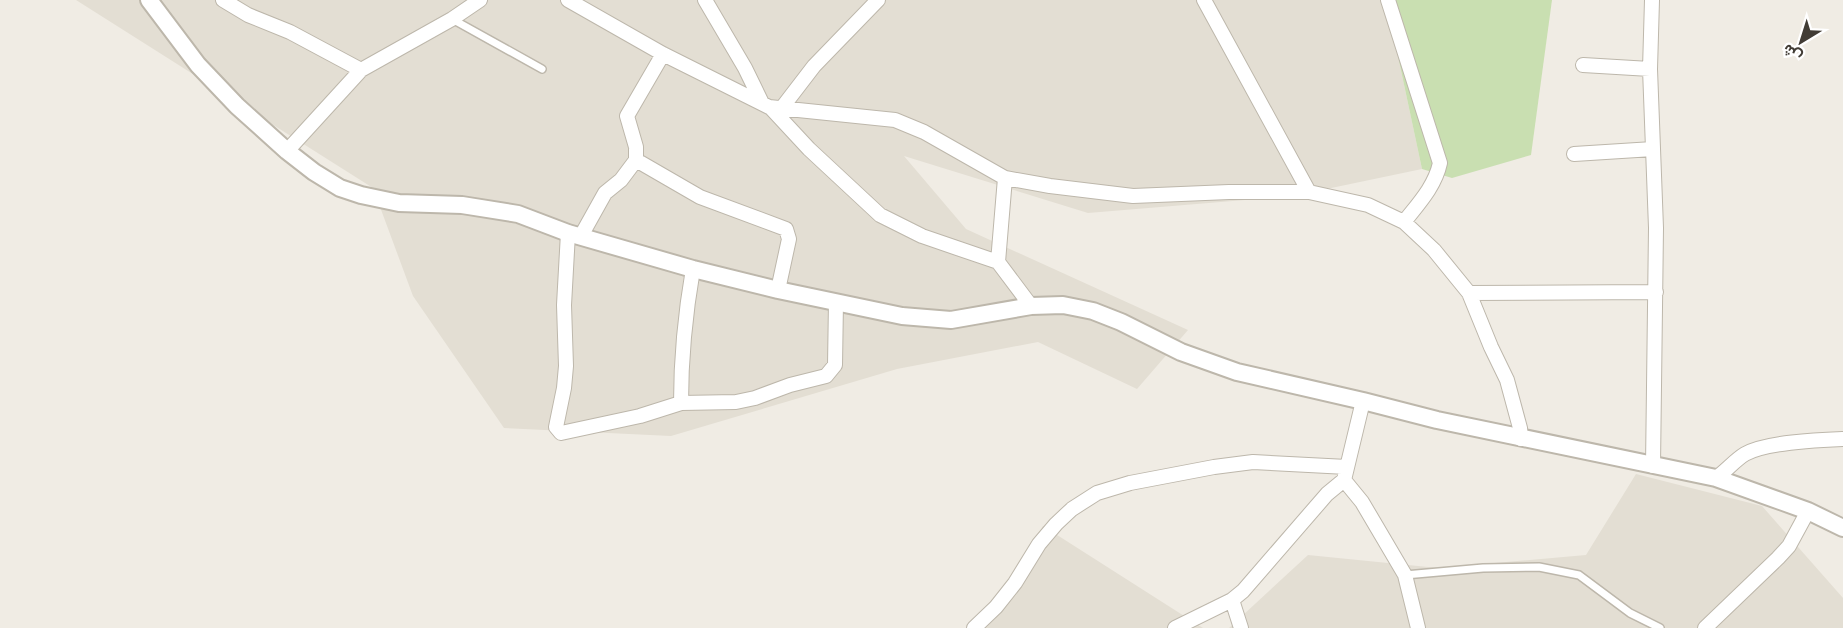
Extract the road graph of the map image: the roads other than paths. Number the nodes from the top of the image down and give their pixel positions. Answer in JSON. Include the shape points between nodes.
{"nodes":[{"id":1,"x":149,"y":0,"type":"edge"},
{"id":2,"x":223,"y":0,"type":"edge"},
{"id":3,"x":480,"y":0,"type":"edge"},
{"id":4,"x":568,"y":0,"type":"edge"},
{"id":5,"x":705,"y":0,"type":"edge"},
{"id":6,"x":878,"y":0,"type":"edge"},
{"id":7,"x":1204,"y":0,"type":"edge"},
{"id":8,"x":1388,"y":0,"type":"edge"},
{"id":9,"x":1652,"y":0,"type":"edge"},
{"id":10,"x":452,"y":19,"type":"junction"},
{"id":11,"x":663,"y":54,"type":"junction"},
{"id":12,"x":1583,"y":65,"type":"dead end"},
{"id":13,"x":542,"y":69,"type":"dead end"},
{"id":14,"x":1650,"y":69,"type":"junction"},
{"id":15,"x":360,"y":70,"type":"junction"},
{"id":16,"x":771,"y":106,"type":"junction"},
{"id":17,"x":1653,"y":150,"type":"junction"},
{"id":18,"x":287,"y":151,"type":"junction"},
{"id":19,"x":1574,"y":154,"type":"dead end"},
{"id":20,"x":636,"y":160,"type":"junction"},
{"id":21,"x":1005,"y":178,"type":"junction"},
{"id":22,"x":1309,"y":192,"type":"junction"},
{"id":23,"x":1404,"y":222,"type":"junction"},
{"id":24,"x":575,"y":235,"type":"junction"},
{"id":25,"x":998,"y":262,"type":"junction"},
{"id":26,"x":693,"y":269,"type":"junction"},
{"id":27,"x":778,"y":290,"type":"junction"},
{"id":28,"x":1656,"y":292,"type":"junction"},
{"id":29,"x":1470,"y":293,"type":"junction"},
{"id":30,"x":836,"y":302,"type":"junction"},
{"id":31,"x":1031,"y":306,"type":"junction"},
{"id":32,"x":1363,"y":401,"type":"junction"},
{"id":33,"x":681,"y":403,"type":"junction"},
{"id":34,"x":1521,"y":439,"type":"junction"},
{"id":35,"x":1843,"y":439,"type":"edge"},
{"id":36,"x":1653,"y":466,"type":"junction"},
{"id":37,"x":1345,"y":473,"type":"junction"},
{"id":38,"x":1716,"y":478,"type":"junction"},
{"id":39,"x":1808,"y":511,"type":"junction"},
{"id":40,"x":1843,"y":528,"type":"edge"},
{"id":41,"x":1405,"y":575,"type":"junction"},
{"id":42,"x":1232,"y":600,"type":"junction"},
{"id":43,"x":974,"y":628,"type":"edge"},
{"id":44,"x":1175,"y":628,"type":"edge"},
{"id":45,"x":1241,"y":628,"type":"edge"},
{"id":46,"x":1418,"y":628,"type":"edge"},
{"id":47,"x":1660,"y":628,"type":"edge"},
{"id":48,"x":1705,"y":628,"type":"edge"}],
"edges":[{"from":1,"to":18,"type":"street","via":[[198,65]]},
{"from":2,"to":15,"type":"street"},
{"from":3,"to":10,"type":"street"},
{"from":4,"to":11,"type":"street"},
{"from":5,"to":16,"type":"street"},
{"from":6,"to":16,"type":"street"},
{"from":7,"to":22,"type":"street"},
{"from":8,"to":23,"type":"street","via":[[1440,163],[1430,190]]},
{"from":9,"to":14,"type":"street"},
{"from":10,"to":13,"type":"lane"},
{"from":10,"to":15,"type":"street"},
{"from":11,"to":16,"type":"street"},
{"from":11,"to":20,"type":"street","via":[[627,116]]},
{"from":12,"to":14,"type":"street"},
{"from":14,"to":17,"type":"street"},
{"from":15,"to":18,"type":"street"},
{"from":16,"to":21,"type":"street","via":[[895,120]]},
{"from":16,"to":25,"type":"street","via":[[809,149],[880,215],[922,236]]},
{"from":17,"to":19,"type":"street"},
{"from":17,"to":28,"type":"street"},
{"from":18,"to":24,"type":"street","via":[[340,188],[361,195],[399,203],[462,205],[518,214]]},
{"from":20,"to":24,"type":"street","via":[[605,193]]},
{"from":20,"to":27,"type":"street","via":[[700,197],[786,229],[789,238]]},
{"from":21,"to":22,"type":"street","via":[[1133,196]]},
{"from":21,"to":25,"type":"street"},
{"from":22,"to":23,"type":"street","via":[[1368,206]]},
{"from":23,"to":29,"type":"street"},
{"from":24,"to":26,"type":"street"},
{"from":24,"to":33,"type":"street","via":[[564,305],[566,366],[557,431],[580,430]]},
{"from":25,"to":31,"type":"street"},
{"from":26,"to":27,"type":"street"},
{"from":26,"to":33,"type":"street","via":[[685,315]]},
{"from":27,"to":30,"type":"street"},
{"from":28,"to":29,"type":"street"},
{"from":28,"to":36,"type":"street"},
{"from":29,"to":34,"type":"street","via":[[1507,380]]},
{"from":30,"to":31,"type":"street","via":[[902,316],[943,319]]},
{"from":30,"to":33,"type":"street","via":[[835,365],[826,376],[755,399]]},
{"from":31,"to":32,"type":"street","via":[[1063,305],[1093,311],[1181,352],[1237,372]]},
{"from":32,"to":34,"type":"street"},
{"from":32,"to":37,"type":"street"},
{"from":34,"to":36,"type":"street"},
{"from":35,"to":38,"type":"street","via":[[1755,450]]},
{"from":36,"to":38,"type":"street"},
{"from":37,"to":41,"type":"street"},
{"from":37,"to":42,"type":"street","via":[[1261,572]]},
{"from":37,"to":43,"type":"street","via":[[1253,462],[1130,483],[1097,493],[1056,524],[1015,583]]},
{"from":38,"to":39,"type":"street"},
{"from":39,"to":40,"type":"street"},
{"from":39,"to":48,"type":"street","via":[[1789,546]]},
{"from":41,"to":46,"type":"street"},
{"from":41,"to":47,"type":"lane","via":[[1517,567],[1579,574],[1630,613]]},
{"from":42,"to":44,"type":"street"},
{"from":42,"to":45,"type":"street"}]}
